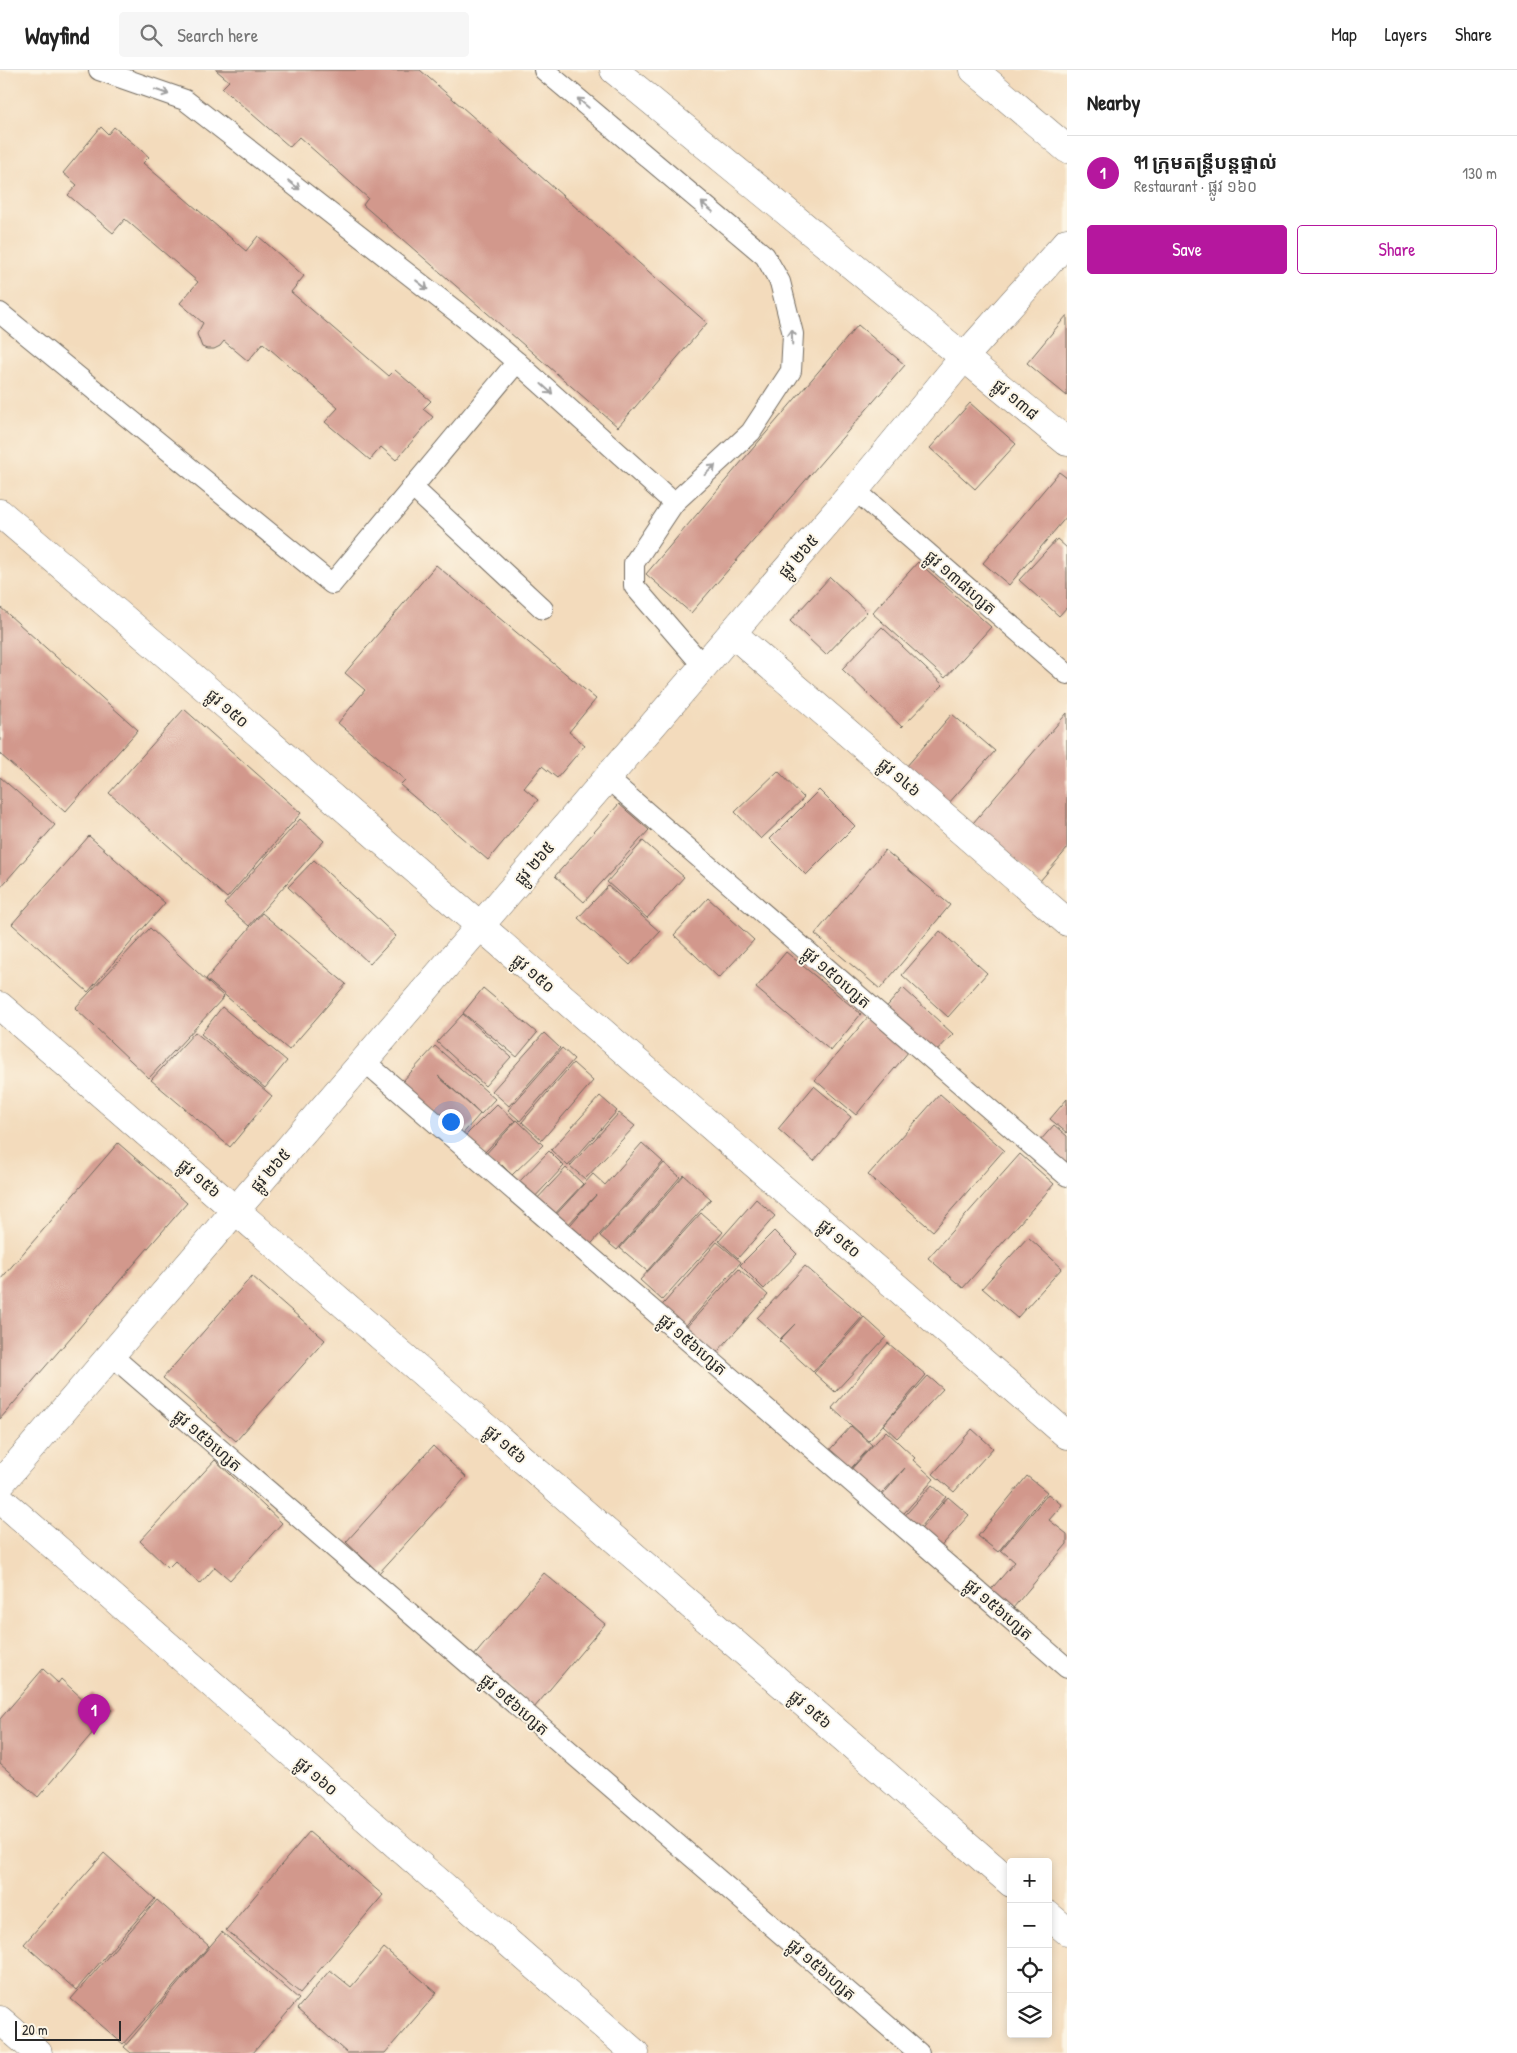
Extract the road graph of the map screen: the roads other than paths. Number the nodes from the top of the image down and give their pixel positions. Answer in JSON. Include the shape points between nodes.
{"nodes":[{"id":1,"x":99,"y":70,"type":"edge"},
{"id":2,"x":544,"y":70,"type":"edge"},
{"id":3,"x":614,"y":70,"type":"edge"},
{"id":4,"x":974,"y":70,"type":"edge"},
{"id":5,"x":1067,"y":149,"type":"edge"},
{"id":6,"x":1067,"y":242,"type":"edge"},
{"id":7,"x":0,"y":313,"type":"edge"},
{"id":8,"x":964,"y":356,"type":"junction"},
{"id":9,"x":517,"y":362,"type":"junction"},
{"id":10,"x":1067,"y":442,"type":"edge"},
{"id":11,"x":412,"y":488,"type":"junction"},
{"id":12,"x":855,"y":490,"type":"junction"},
{"id":13,"x":674,"y":503,"type":"junction"},
{"id":14,"x":0,"y":513,"type":"edge"},
{"id":15,"x":544,"y":609,"type":"dead end"},
{"id":16,"x":732,"y":633,"type":"junction"},
{"id":17,"x":703,"y":666,"type":"junction"},
{"id":18,"x":1067,"y":674,"type":"edge"},
{"id":19,"x":607,"y":778,"type":"junction"},
{"id":20,"x":1067,"y":922,"type":"edge"},
{"id":21,"x":480,"y":926,"type":"junction"},
{"id":22,"x":0,"y":1006,"type":"edge"},
{"id":23,"x":364,"y":1061,"type":"junction"},
{"id":24,"x":1067,"y":1176,"type":"edge"},
{"id":25,"x":236,"y":1210,"type":"junction"},
{"id":26,"x":111,"y":1355,"type":"junction"},
{"id":27,"x":1067,"y":1434,"type":"edge"},
{"id":28,"x":0,"y":1484,"type":"edge"},
{"id":29,"x":0,"y":1499,"type":"edge"},
{"id":30,"x":1067,"y":1668,"type":"edge"},
{"id":31,"x":1007,"y":1879,"type":"edge"},
{"id":32,"x":1052,"y":1918,"type":"edge"},
{"id":33,"x":1067,"y":1931,"type":"edge"},
{"id":34,"x":0,"y":2020,"type":"edge"},
{"id":35,"x":38,"y":2053,"type":"edge"},
{"id":36,"x":635,"y":2053,"type":"edge"},
{"id":37,"x":919,"y":2053,"type":"edge"}],
"edges":[{"from":1,"to":9,"type":"lane","one_way":true,"via":[[185,100]]},
{"from":13,"to":2,"type":"lane","one_way":true,"via":[[751,432],[791,371],[793,334],[780,282],[765,256]]},
{"from":3,"to":8,"type":"street","name":"ផ្លូវ ១៣៨"},
{"from":4,"to":5,"type":"street"},
{"from":6,"to":8,"type":"street","name":"ផ្លូវ ២៦៥"},
{"from":7,"to":11,"type":"lane","via":[[332,584]]},
{"from":8,"to":10,"type":"street","name":"ផ្លូវ ១៣៨"},
{"from":8,"to":12,"type":"street","name":"ផ្លូវ ២៦៥"},
{"from":9,"to":11,"type":"lane"},
{"from":9,"to":13,"type":"lane","one_way":true},
{"from":11,"to":15,"type":"lane"},
{"from":12,"to":16,"type":"street","name":"ផ្លូវ ២៦៥"},
{"from":12,"to":18,"type":"lane","name":"ផ្លូវ ១៣៨ហ្សេត"},
{"from":13,"to":17,"type":"lane","via":[[634,563],[634,586]]},
{"from":14,"to":21,"type":"street","name":"ផ្លូវ ១៥០"},
{"from":16,"to":17,"type":"street","name":"ផ្លូវ ២៦៥"},
{"from":16,"to":20,"type":"street","name":"ផ្លូវ ១៤៦"},
{"from":17,"to":19,"type":"street","name":"ផ្លូវ ២៦៥"},
{"from":19,"to":21,"type":"street","name":"ផ្លូវ ២៦៥"},
{"from":19,"to":24,"type":"lane","name":"ផ្លូវ ១៥០ហ្សេត"},
{"from":21,"to":23,"type":"street","name":"ផ្លូវ ២៦៥"},
{"from":21,"to":27,"type":"street","name":"ផ្លូវ ១៥០"},
{"from":22,"to":25,"type":"street","name":"ផ្លូវ ១៥៦"},
{"from":23,"to":25,"type":"street","name":"ផ្លូវ ២៦៥"},
{"from":23,"to":30,"type":"lane","name":"ផ្លូវ ១៥៦ហ្សេត"},
{"from":25,"to":26,"type":"street","name":"ផ្លូវ ២៦៥"},
{"from":25,"to":31,"type":"street","name":"ផ្លូវ ១៥៦"},
{"from":26,"to":28,"type":"street","name":"ផ្លូវ ២៦៥"},
{"from":26,"to":37,"type":"lane","name":"ផ្លូវ ១៥៦ហ្សេត"},
{"from":29,"to":36,"type":"street","name":"ផ្លូវ ១៦០"},
{"from":32,"to":33,"type":"street"},
{"from":34,"to":35,"type":"street"}]}
